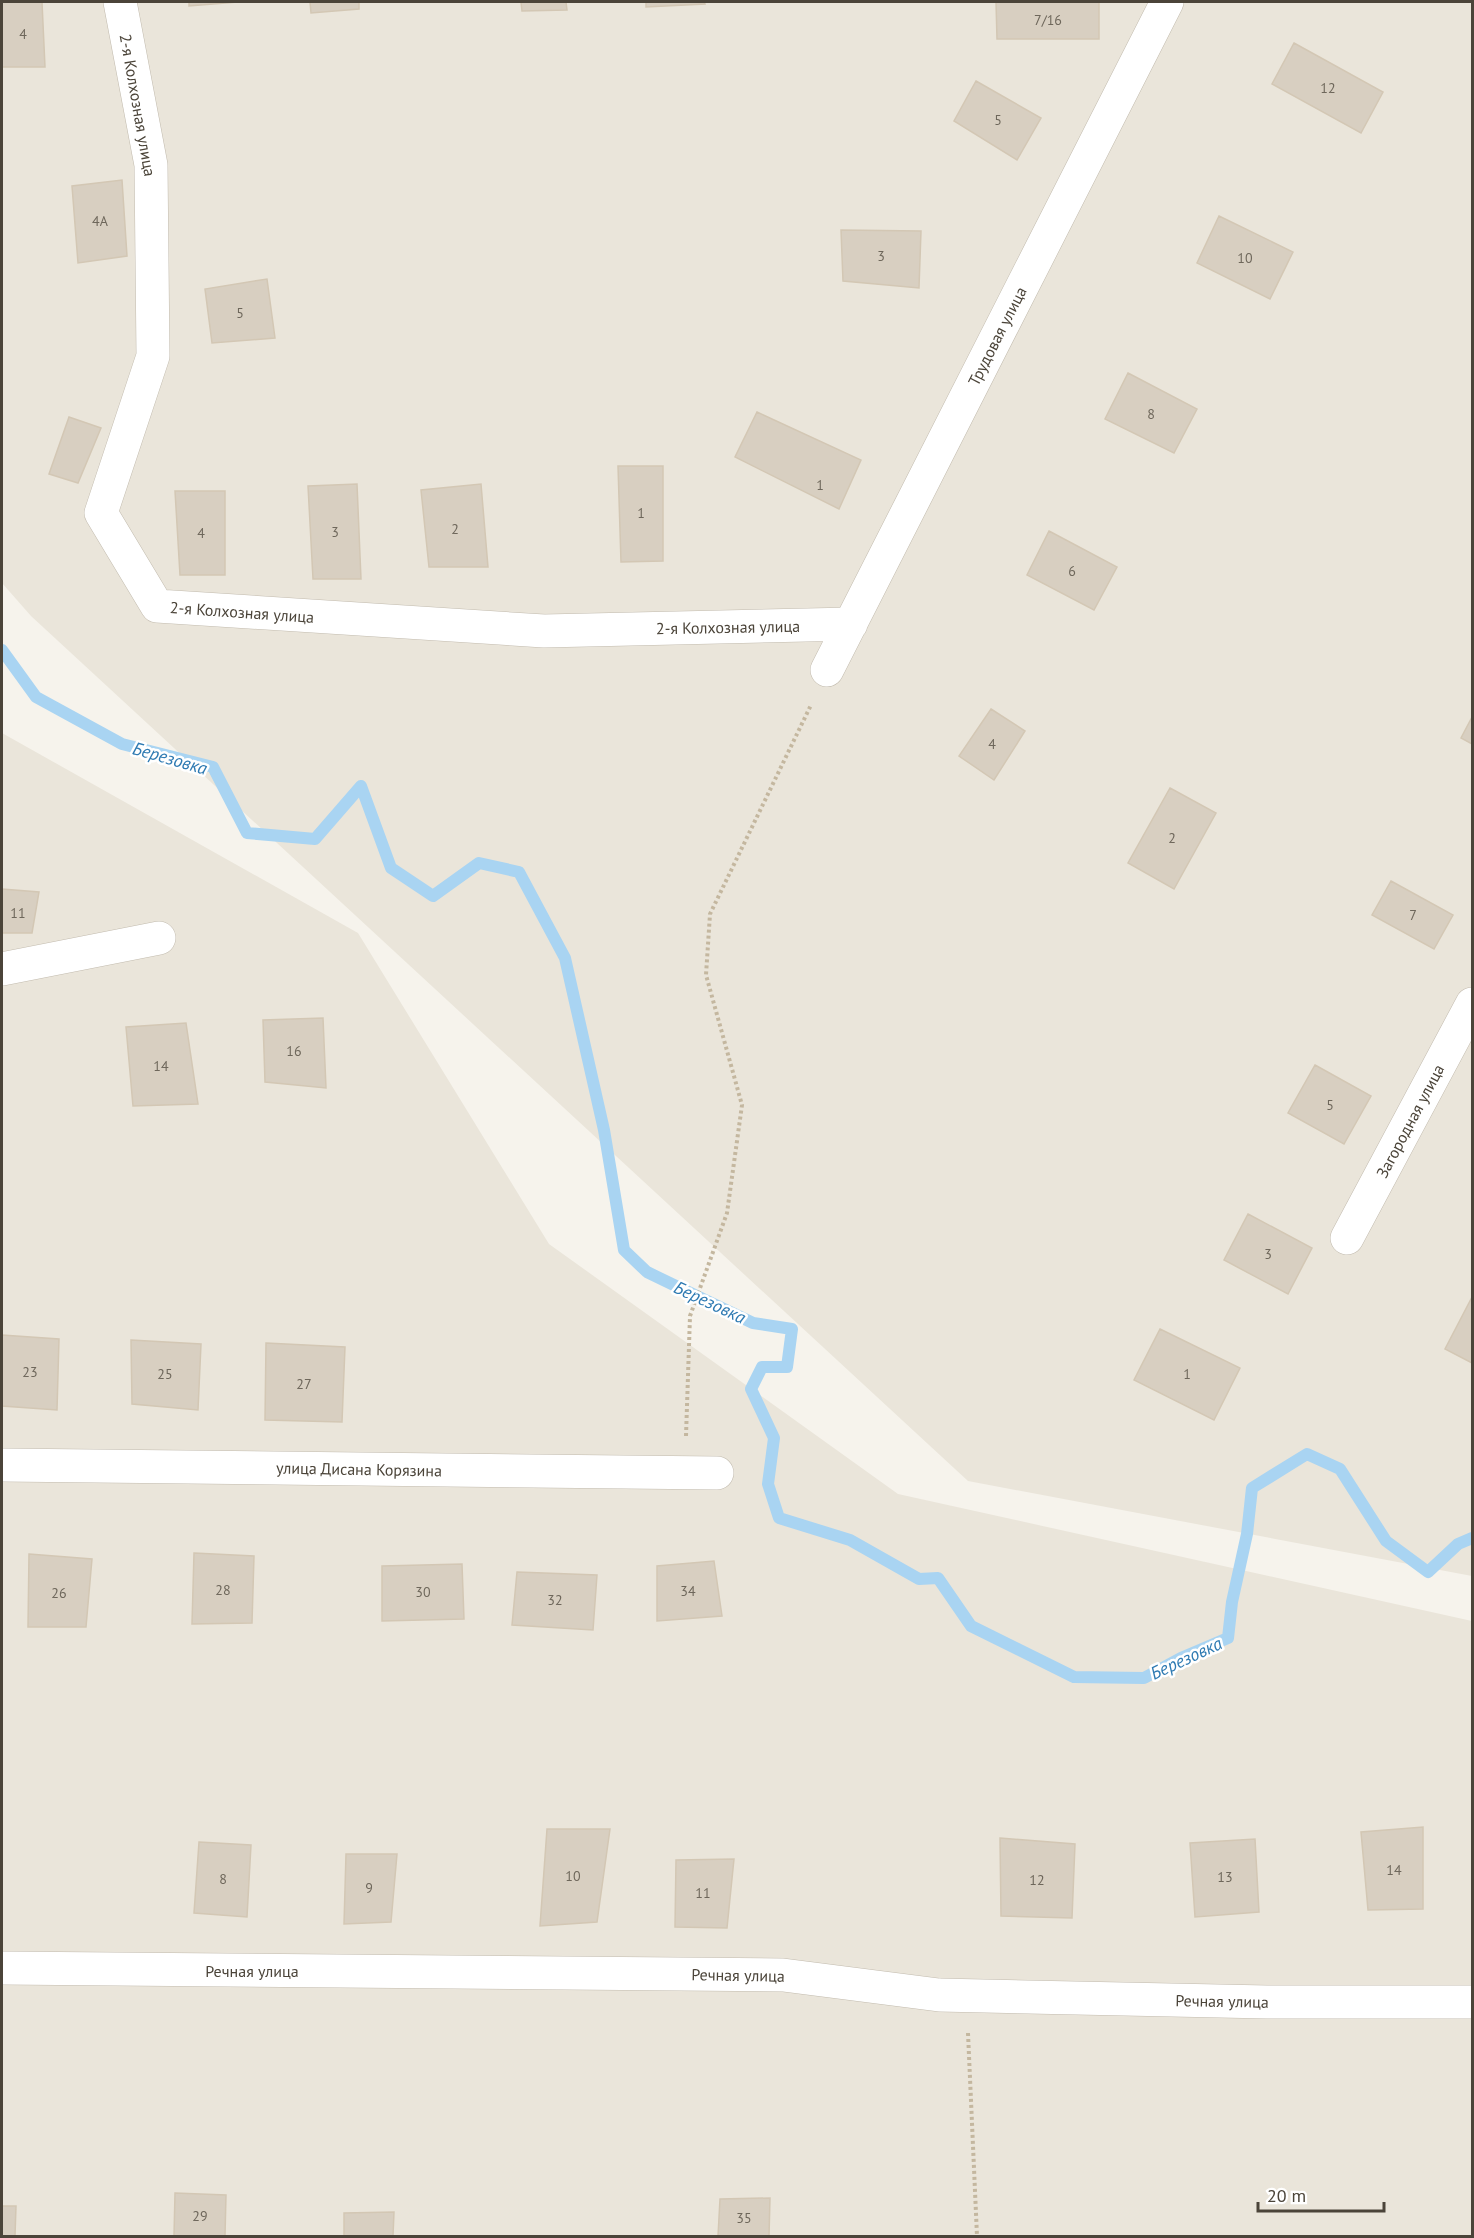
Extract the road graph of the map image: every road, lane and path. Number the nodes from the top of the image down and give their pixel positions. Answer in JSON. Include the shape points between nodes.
{"nodes":[{"id":1,"x":120,"y":2,"type":"edge"},
{"id":2,"x":1167,"y":2,"type":"edge"},
{"id":3,"x":851,"y":624,"type":"junction"},
{"id":4,"x":827,"y":670,"type":"joint"},
{"id":5,"x":159,"y":938,"type":"dead end"},
{"id":6,"x":2,"y":969,"type":"edge"},
{"id":7,"x":1473,"y":1004,"type":"edge"},
{"id":8,"x":1347,"y":1238,"type":"dead end"},
{"id":9,"x":2,"y":1465,"type":"edge"},
{"id":10,"x":685,"y":1472,"type":"junction"},
{"id":11,"x":717,"y":1473,"type":"dead end"},
{"id":12,"x":2,"y":1968,"type":"edge"},
{"id":13,"x":966,"y":1995,"type":"junction"},
{"id":14,"x":1473,"y":2002,"type":"edge"},
{"id":15,"x":977,"y":2236,"type":"edge"}],
"edges":[{"from":1,"to":3,"type":"street","name":"2-я Колхозная улица","via":[[151,165],[153,356],[101,513],[157,606],[544,631]]},
{"from":2,"to":3,"type":"street","name":"Трудовая улица"},
{"from":3,"to":4,"type":"street","name":"Трудовая улица"},
{"from":4,"to":10,"type":"path","via":[[710,914],[706,975],[742,1105],[727,1213],[690,1316]]},
{"from":5,"to":6,"type":"street"},
{"from":7,"to":8,"type":"street","name":"Загородная улица"},
{"from":9,"to":10,"type":"street","name":"улица Дисана Корязина"},
{"from":10,"to":11,"type":"street","name":"улица Дисана Корязина"},
{"from":12,"to":13,"type":"street","name":"Речная улица","via":[[783,1975]]},
{"from":13,"to":14,"type":"street","name":"Речная улица"},
{"from":13,"to":15,"type":"path"}]}
